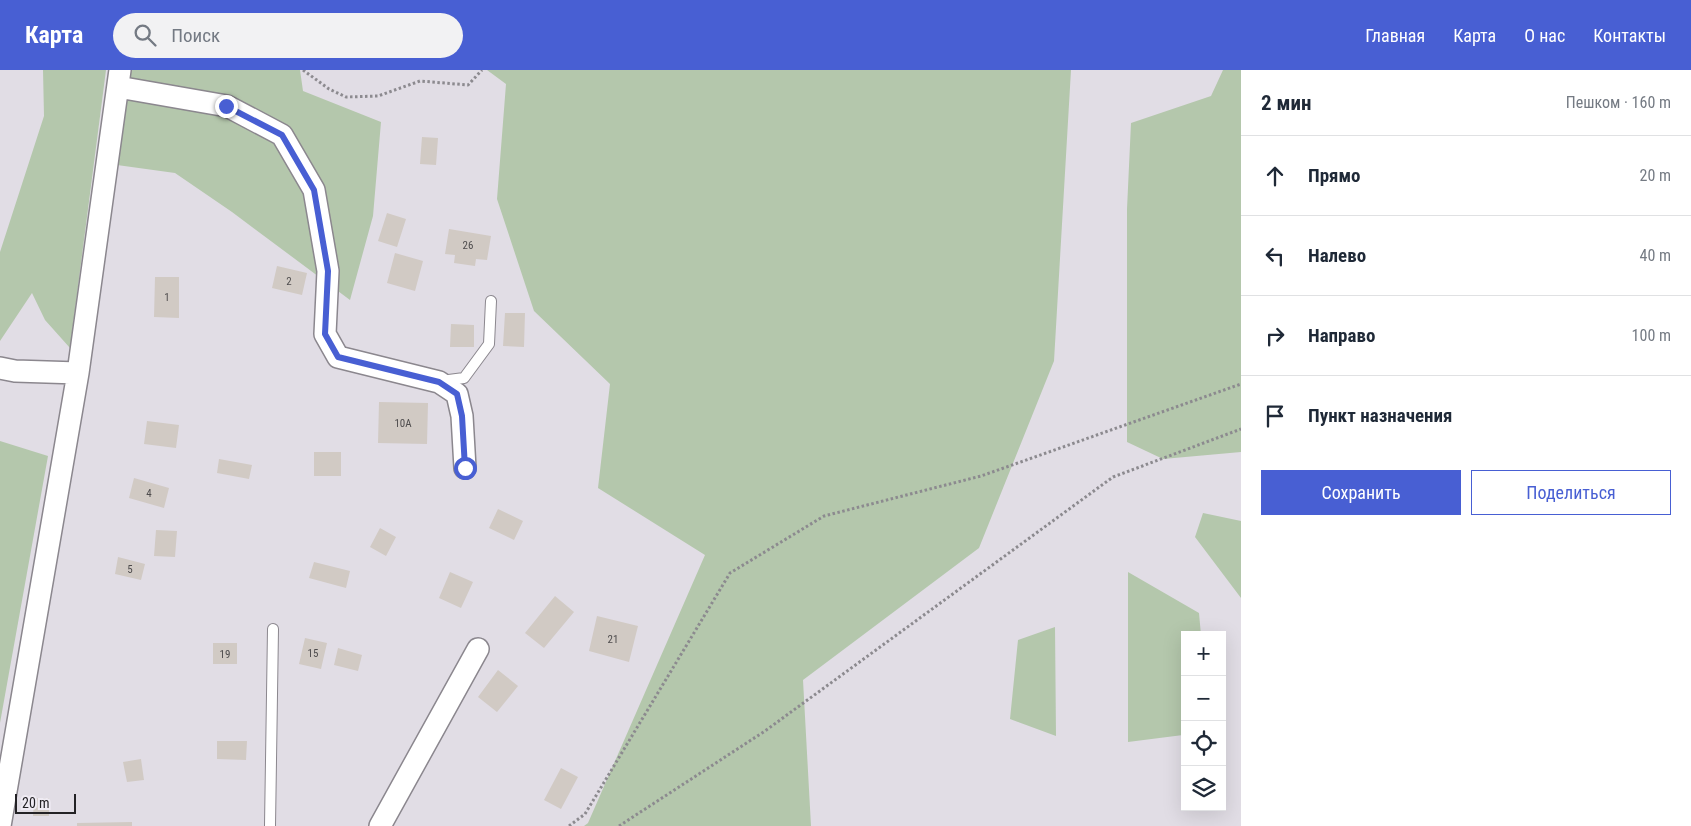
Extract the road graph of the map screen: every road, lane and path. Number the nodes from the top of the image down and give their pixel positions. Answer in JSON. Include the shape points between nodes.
{"nodes":[{"id":1,"x":304,"y":70,"type":"edge"},
{"id":2,"x":482,"y":70,"type":"edge"},
{"id":3,"x":119,"y":78,"type":"edge"},
{"id":4,"x":491,"y":301,"type":"dead end"},
{"id":5,"x":0,"y":368,"type":"edge"},
{"id":6,"x":78,"y":373,"type":"junction"},
{"id":7,"x":439,"y":382,"type":"junction"},
{"id":8,"x":1241,"y":384,"type":"edge"},
{"id":9,"x":1241,"y":429,"type":"edge"},
{"id":10,"x":465,"y":468,"type":"dead end"},
{"id":11,"x":273,"y":629,"type":"dead end"},
{"id":12,"x":478,"y":649,"type":"dead end"},
{"id":13,"x":0,"y":826,"type":"edge"},
{"id":14,"x":270,"y":826,"type":"edge"},
{"id":15,"x":380,"y":826,"type":"edge"},
{"id":16,"x":569,"y":826,"type":"edge"},
{"id":17,"x":618,"y":826,"type":"edge"}],
"edges":[{"from":1,"to":2,"type":"path","via":[[346,97],[378,96],[420,81],[468,84]]},
{"from":3,"to":6,"type":"street"},
{"from":3,"to":7,"type":"street","via":[[226,106],[282,135],[314,190],[328,271],[325,334],[338,357]]},
{"from":4,"to":7,"type":"lane","via":[[489,344],[464,378]]},
{"from":5,"to":6,"type":"street"},
{"from":6,"to":13,"type":"street"},
{"from":7,"to":10,"type":"street","via":[[457,394],[462,416]]},
{"from":8,"to":16,"type":"path","via":[[981,476],[824,516],[730,573],[585,814]]},
{"from":9,"to":17,"type":"path","via":[[1113,477],[765,731]]},
{"from":11,"to":14,"type":"lane"},
{"from":12,"to":15,"type":"street"}]}
